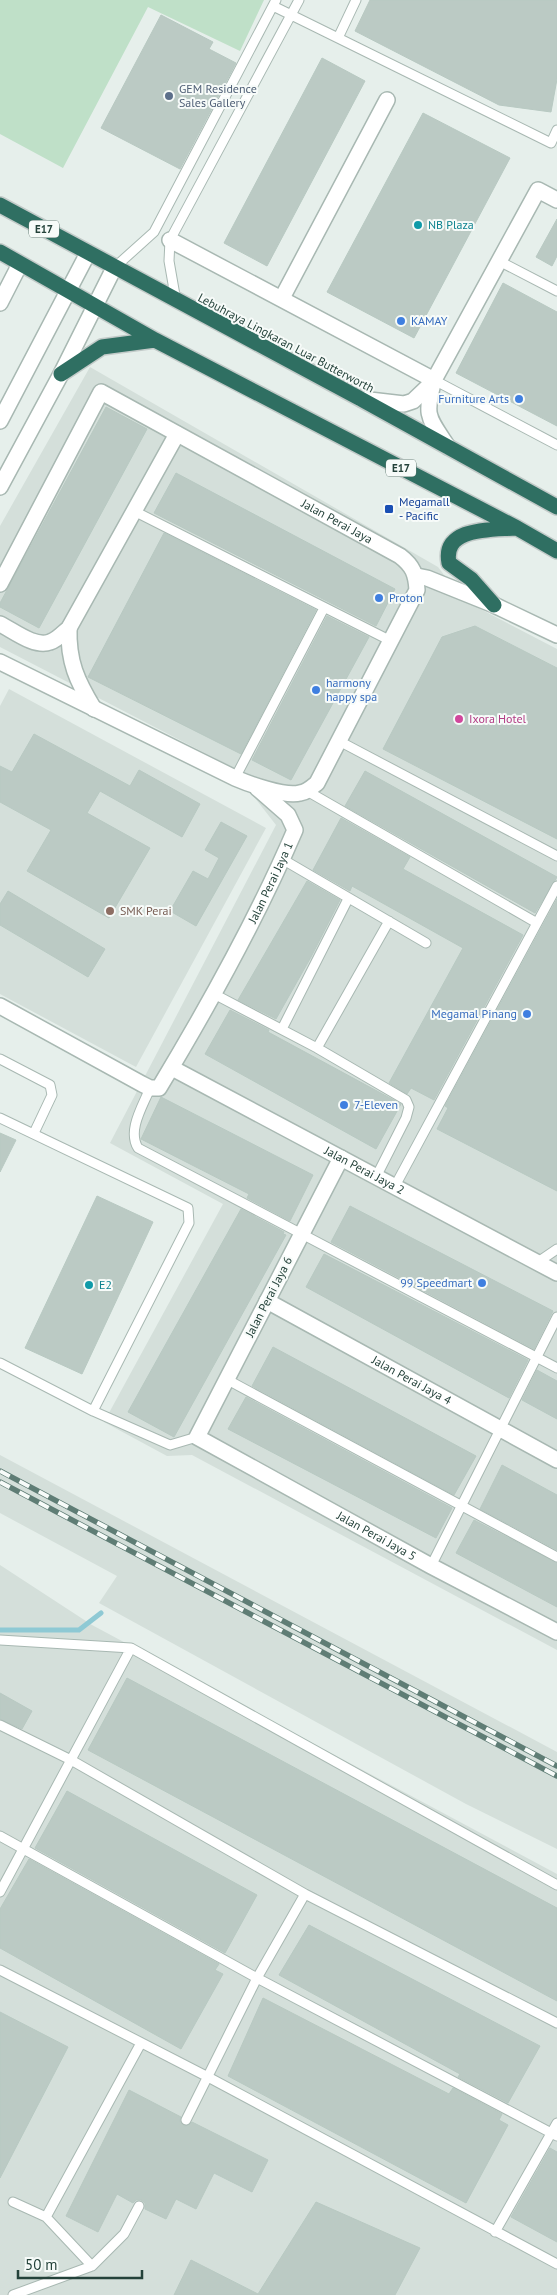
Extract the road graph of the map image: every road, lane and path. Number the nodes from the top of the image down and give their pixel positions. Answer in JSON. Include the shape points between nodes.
{"nodes":[{"id":1,"x":299,"y":0,"type":"edge"},
{"id":2,"x":356,"y":0,"type":"edge"},
{"id":3,"x":274,"y":3,"type":"edge"},
{"id":4,"x":291,"y":15,"type":"junction"},
{"id":5,"x":338,"y":38,"type":"junction"},
{"id":6,"x":386,"y":100,"type":"dead end"},
{"id":7,"x":557,"y":130,"type":"edge"},
{"id":8,"x":557,"y":200,"type":"edge"},
{"id":9,"x":0,"y":205,"type":"edge"},
{"id":10,"x":170,"y":240,"type":"junction"},
{"id":11,"x":0,"y":252,"type":"edge"},
{"id":12,"x":88,"y":253,"type":"junction"},
{"id":13,"x":499,"y":261,"type":"junction"},
{"id":14,"x":20,"y":264,"type":"junction"},
{"id":15,"x":114,"y":268,"type":"junction"},
{"id":16,"x":70,"y":291,"type":"junction"},
{"id":17,"x":557,"y":291,"type":"edge"},
{"id":18,"x":282,"y":298,"type":"junction"},
{"id":19,"x":176,"y":301,"type":"junction"},
{"id":20,"x":0,"y":303,"type":"edge"},
{"id":21,"x":95,"y":306,"type":"junction"},
{"id":22,"x":154,"y":340,"type":"junction"},
{"id":23,"x":61,"y":374,"type":"junction"},
{"id":24,"x":434,"y":380,"type":"junction"},
{"id":25,"x":359,"y":398,"type":"junction"},
{"id":26,"x":0,"y":420,"type":"edge"},
{"id":27,"x":177,"y":434,"type":"junction"},
{"id":28,"x":557,"y":445,"type":"edge"},
{"id":29,"x":448,"y":447,"type":"junction"},
{"id":30,"x":0,"y":487,"type":"edge"},
{"id":31,"x":557,"y":508,"type":"edge"},
{"id":32,"x":134,"y":511,"type":"junction"},
{"id":33,"x":517,"y":528,"type":"junction"},
{"id":34,"x":557,"y":551,"type":"edge"},
{"id":35,"x":416,"y":576,"type":"junction"},
{"id":36,"x":0,"y":584,"type":"edge"},
{"id":37,"x":494,"y":605,"type":"junction"},
{"id":38,"x":324,"y":608,"type":"junction"},
{"id":39,"x":0,"y":624,"type":"edge"},
{"id":40,"x":69,"y":628,"type":"junction"},
{"id":41,"x":557,"y":635,"type":"edge"},
{"id":42,"x":391,"y":641,"type":"junction"},
{"id":43,"x":0,"y":662,"type":"edge"},
{"id":44,"x":94,"y":710,"type":"junction"},
{"id":45,"x":339,"y":741,"type":"junction"},
{"id":46,"x":235,"y":778,"type":"junction"},
{"id":47,"x":256,"y":787,"type":"junction"},
{"id":48,"x":307,"y":791,"type":"junction"},
{"id":49,"x":557,"y":856,"type":"edge"},
{"id":50,"x":282,"y":859,"type":"junction"},
{"id":51,"x":557,"y":886,"type":"edge"},
{"id":52,"x":348,"y":899,"type":"junction"},
{"id":53,"x":389,"y":922,"type":"junction"},
{"id":54,"x":537,"y":923,"type":"junction"},
{"id":55,"x":426,"y":943,"type":"dead end"},
{"id":56,"x":214,"y":994,"type":"junction"},
{"id":57,"x":0,"y":1006,"type":"edge"},
{"id":58,"x":282,"y":1029,"type":"junction"},
{"id":59,"x":318,"y":1048,"type":"junction"},
{"id":60,"x":0,"y":1059,"type":"edge"},
{"id":61,"x":172,"y":1068,"type":"junction"},
{"id":62,"x":150,"y":1088,"type":"junction"},
{"id":63,"x":0,"y":1118,"type":"edge"},
{"id":64,"x":34,"y":1134,"type":"junction"},
{"id":65,"x":341,"y":1158,"type":"junction"},
{"id":66,"x":376,"y":1177,"type":"junction"},
{"id":67,"x":395,"y":1186,"type":"junction"},
{"id":68,"x":302,"y":1234,"type":"junction"},
{"id":69,"x":557,"y":1249,"type":"edge"},
{"id":70,"x":538,"y":1262,"type":"junction"},
{"id":71,"x":557,"y":1273,"type":"edge"},
{"id":72,"x":267,"y":1301,"type":"junction"},
{"id":73,"x":557,"y":1317,"type":"edge"},
{"id":74,"x":536,"y":1357,"type":"junction"},
{"id":75,"x":0,"y":1363,"type":"edge"},
{"id":76,"x":557,"y":1368,"type":"edge"},
{"id":77,"x":226,"y":1379,"type":"junction"},
{"id":78,"x":93,"y":1411,"type":"junction"},
{"id":79,"x":500,"y":1429,"type":"junction"},
{"id":80,"x":197,"y":1437,"type":"junction"},
{"id":81,"x":557,"y":1460,"type":"edge"},
{"id":82,"x":461,"y":1507,"type":"junction"},
{"id":83,"x":557,"y":1557,"type":"edge"},
{"id":84,"x":431,"y":1566,"type":"junction"},
{"id":85,"x":557,"y":1632,"type":"edge"},
{"id":86,"x":0,"y":1640,"type":"edge"},
{"id":87,"x":131,"y":1648,"type":"junction"},
{"id":88,"x":0,"y":1725,"type":"edge"},
{"id":89,"x":71,"y":1760,"type":"junction"},
{"id":90,"x":0,"y":1836,"type":"edge"},
{"id":91,"x":22,"y":1849,"type":"junction"},
{"id":92,"x":557,"y":1885,"type":"edge"},
{"id":93,"x":0,"y":1892,"type":"edge"},
{"id":94,"x":305,"y":1894,"type":"junction"},
{"id":95,"x":0,"y":1970,"type":"edge"},
{"id":96,"x":257,"y":1978,"type":"junction"},
{"id":97,"x":557,"y":2023,"type":"edge"},
{"id":98,"x":141,"y":2043,"type":"junction"},
{"id":99,"x":208,"y":2077,"type":"junction"},
{"id":100,"x":186,"y":2120,"type":"dead end"},
{"id":101,"x":557,"y":2123,"type":"edge"},
{"id":102,"x":554,"y":2135,"type":"edge"},
{"id":103,"x":13,"y":2202,"type":"dead end"},
{"id":104,"x":139,"y":2206,"type":"dead end"},
{"id":105,"x":46,"y":2217,"type":"junction"},
{"id":106,"x":495,"y":2232,"type":"junction"},
{"id":107,"x":557,"y":2264,"type":"edge"},
{"id":108,"x":92,"y":2266,"type":"junction"},
{"id":109,"x":13,"y":2295,"type":"edge"}],
"edges":[{"from":1,"to":4,"type":"lane"},
{"from":2,"to":5,"type":"lane"},
{"from":3,"to":4,"type":"lane"},
{"from":3,"to":15,"type":"lane","via":[[154,232]]},
{"from":4,"to":5,"type":"lane"},
{"from":4,"to":10,"type":"lane"},
{"from":5,"to":7,"type":"lane","via":[[551,143]]},
{"from":6,"to":18,"type":"street"},
{"from":8,"to":13,"type":"street","via":[[538,190]]},
{"from":9,"to":12,"type":"highway","name":"Lebuhraya Lingkaran Luar Butterworth","number":"E17"},
{"from":10,"to":18,"type":"street"},
{"from":10,"to":19,"type":"lane","via":[[169,260]]},
{"from":11,"to":14,"type":"highway","number":"E17"},
{"from":12,"to":15,"type":"highway","name":"Lebuhraya Lingkaran Luar Butterworth","number":"E17"},
{"from":12,"to":16,"type":"street"},
{"from":13,"to":17,"type":"lane"},
{"from":13,"to":24,"type":"street"},
{"from":14,"to":16,"type":"highway","number":"E17"},
{"from":14,"to":20,"type":"street"},
{"from":15,"to":19,"type":"highway","name":"Lebuhraya Lingkaran Luar Butterworth","number":"E17"},
{"from":15,"to":21,"type":"street"},
{"from":16,"to":21,"type":"highway","number":"E17"},
{"from":16,"to":26,"type":"street"},
{"from":18,"to":24,"type":"street"},
{"from":19,"to":25,"type":"highway","name":"Lebuhraya Lingkaran Luar Butterworth","number":"E17"},
{"from":21,"to":22,"type":"highway","number":"E17"},
{"from":21,"to":23,"type":"street"},
{"from":22,"to":23,"type":"highway","via":[[102,347]]},
{"from":22,"to":33,"type":"highway","number":"E17"},
{"from":23,"to":30,"type":"street"},
{"from":24,"to":25,"type":"street","via":[[413,401],[404,404]]},
{"from":24,"to":28,"type":"lane"},
{"from":24,"to":29,"type":"street","via":[[428,413]]},
{"from":25,"to":29,"type":"highway","name":"Lebuhraya Lingkaran Luar Butterworth","number":"E17"},
{"from":27,"to":32,"type":"street"},
{"from":27,"to":35,"type":"street","name":"Jalan Perai Jaya","via":[[400,556],[410,564]]},
{"from":27,"to":36,"type":"street","name":"Jalan Perai Jaya","via":[[101,392]]},
{"from":29,"to":31,"type":"highway","name":"Lebuhraya Lingkaran Luar Butterworth","number":"E17"},
{"from":32,"to":38,"type":"lane"},
{"from":32,"to":40,"type":"street"},
{"from":33,"to":34,"type":"highway","number":"E17"},
{"from":33,"to":37,"type":"highway","via":[[480,530],[462,535],[452,542],[447,552],[449,563],[471,579]]},
{"from":35,"to":37,"type":"street"},
{"from":35,"to":42,"type":"street","via":[[417,590]]},
{"from":37,"to":41,"type":"street"},
{"from":38,"to":42,"type":"lane"},
{"from":38,"to":46,"type":"lane"},
{"from":39,"to":40,"type":"street","via":[[44,644],[52,642]]},
{"from":40,"to":44,"type":"street","via":[[72,668]]},
{"from":42,"to":45,"type":"street"},
{"from":43,"to":44,"type":"street"},
{"from":44,"to":46,"type":"street"},
{"from":45,"to":48,"type":"street","via":[[317,783]]},
{"from":45,"to":49,"type":"lane"},
{"from":46,"to":47,"type":"street"},
{"from":47,"to":48,"type":"street","via":[[297,794]]},
{"from":47,"to":50,"type":"street","name":"Jalan Perai Jaya 1","via":[[288,815],[295,830]]},
{"from":48,"to":54,"type":"lane"},
{"from":50,"to":52,"type":"lane"},
{"from":50,"to":56,"type":"street","name":"Jalan Perai Jaya 1"},
{"from":51,"to":54,"type":"lane"},
{"from":52,"to":53,"type":"lane"},
{"from":52,"to":58,"type":"lane"},
{"from":53,"to":55,"type":"lane"},
{"from":53,"to":59,"type":"lane"},
{"from":54,"to":67,"type":"lane"},
{"from":56,"to":58,"type":"lane"},
{"from":56,"to":61,"type":"street","name":"Jalan Perai Jaya 1"},
{"from":57,"to":62,"type":"street"},
{"from":58,"to":59,"type":"lane"},
{"from":59,"to":66,"type":"lane","via":[[406,1100],[406,1118]]},
{"from":60,"to":64,"type":"lane","via":[[52,1089]]},
{"from":61,"to":62,"type":"street","name":"Jalan Perai Jaya 1","via":[[159,1088]]},
{"from":61,"to":65,"type":"street","name":"Jalan Perai Jaya 2"},
{"from":62,"to":68,"type":"lane","via":[[133,1131],[138,1148]]},
{"from":63,"to":64,"type":"lane"},
{"from":64,"to":78,"type":"lane","via":[[188,1208],[189,1223]]},
{"from":65,"to":66,"type":"street","name":"Jalan Perai Jaya 2"},
{"from":65,"to":68,"type":"street","name":"Jalan Perai Jaya 6"},
{"from":66,"to":67,"type":"street","name":"Jalan Perai Jaya 2"},
{"from":67,"to":70,"type":"street","name":"Jalan Perai Jaya 2"},
{"from":68,"to":72,"type":"street","name":"Jalan Perai Jaya 6"},
{"from":68,"to":74,"type":"lane"},
{"from":69,"to":70,"type":"lane"},
{"from":70,"to":71,"type":"street","name":"Jalan Perai Jaya 2"},
{"from":72,"to":77,"type":"street","name":"Jalan Perai Jaya 6"},
{"from":72,"to":79,"type":"street","name":"Jalan Perai Jaya 4"},
{"from":73,"to":74,"type":"lane"},
{"from":74,"to":76,"type":"lane"},
{"from":74,"to":79,"type":"lane"},
{"from":75,"to":78,"type":"lane"},
{"from":77,"to":80,"type":"street","name":"Jalan Perai Jaya 6"},
{"from":77,"to":82,"type":"lane"},
{"from":78,"to":80,"type":"lane","via":[[170,1445]]},
{"from":79,"to":81,"type":"street","name":"Jalan Perai Jaya 4"},
{"from":79,"to":82,"type":"lane"},
{"from":80,"to":84,"type":"street","name":"Jalan Perai Jaya 5"},
{"from":82,"to":83,"type":"lane"},
{"from":82,"to":84,"type":"lane"},
{"from":84,"to":85,"type":"street","name":"Jalan Perai Jaya 5"},
{"from":86,"to":87,"type":"lane"},
{"from":87,"to":89,"type":"lane"},
{"from":87,"to":92,"type":"lane"},
{"from":88,"to":89,"type":"lane"},
{"from":89,"to":91,"type":"lane"},
{"from":89,"to":94,"type":"lane"},
{"from":90,"to":91,"type":"lane"},
{"from":91,"to":93,"type":"lane"},
{"from":91,"to":96,"type":"lane"},
{"from":94,"to":96,"type":"lane"},
{"from":94,"to":97,"type":"lane"},
{"from":95,"to":98,"type":"lane"},
{"from":96,"to":99,"type":"lane"},
{"from":96,"to":102,"type":"lane"},
{"from":98,"to":99,"type":"lane"},
{"from":98,"to":105,"type":"lane"},
{"from":99,"to":100,"type":"lane"},
{"from":99,"to":106,"type":"lane"},
{"from":101,"to":102,"type":"lane"},
{"from":102,"to":106,"type":"lane"},
{"from":103,"to":105,"type":"lane"},
{"from":104,"to":108,"type":"lane","via":[[124,2234]]},
{"from":105,"to":108,"type":"lane"},
{"from":106,"to":107,"type":"lane"},
{"from":108,"to":109,"type":"lane"}]}
